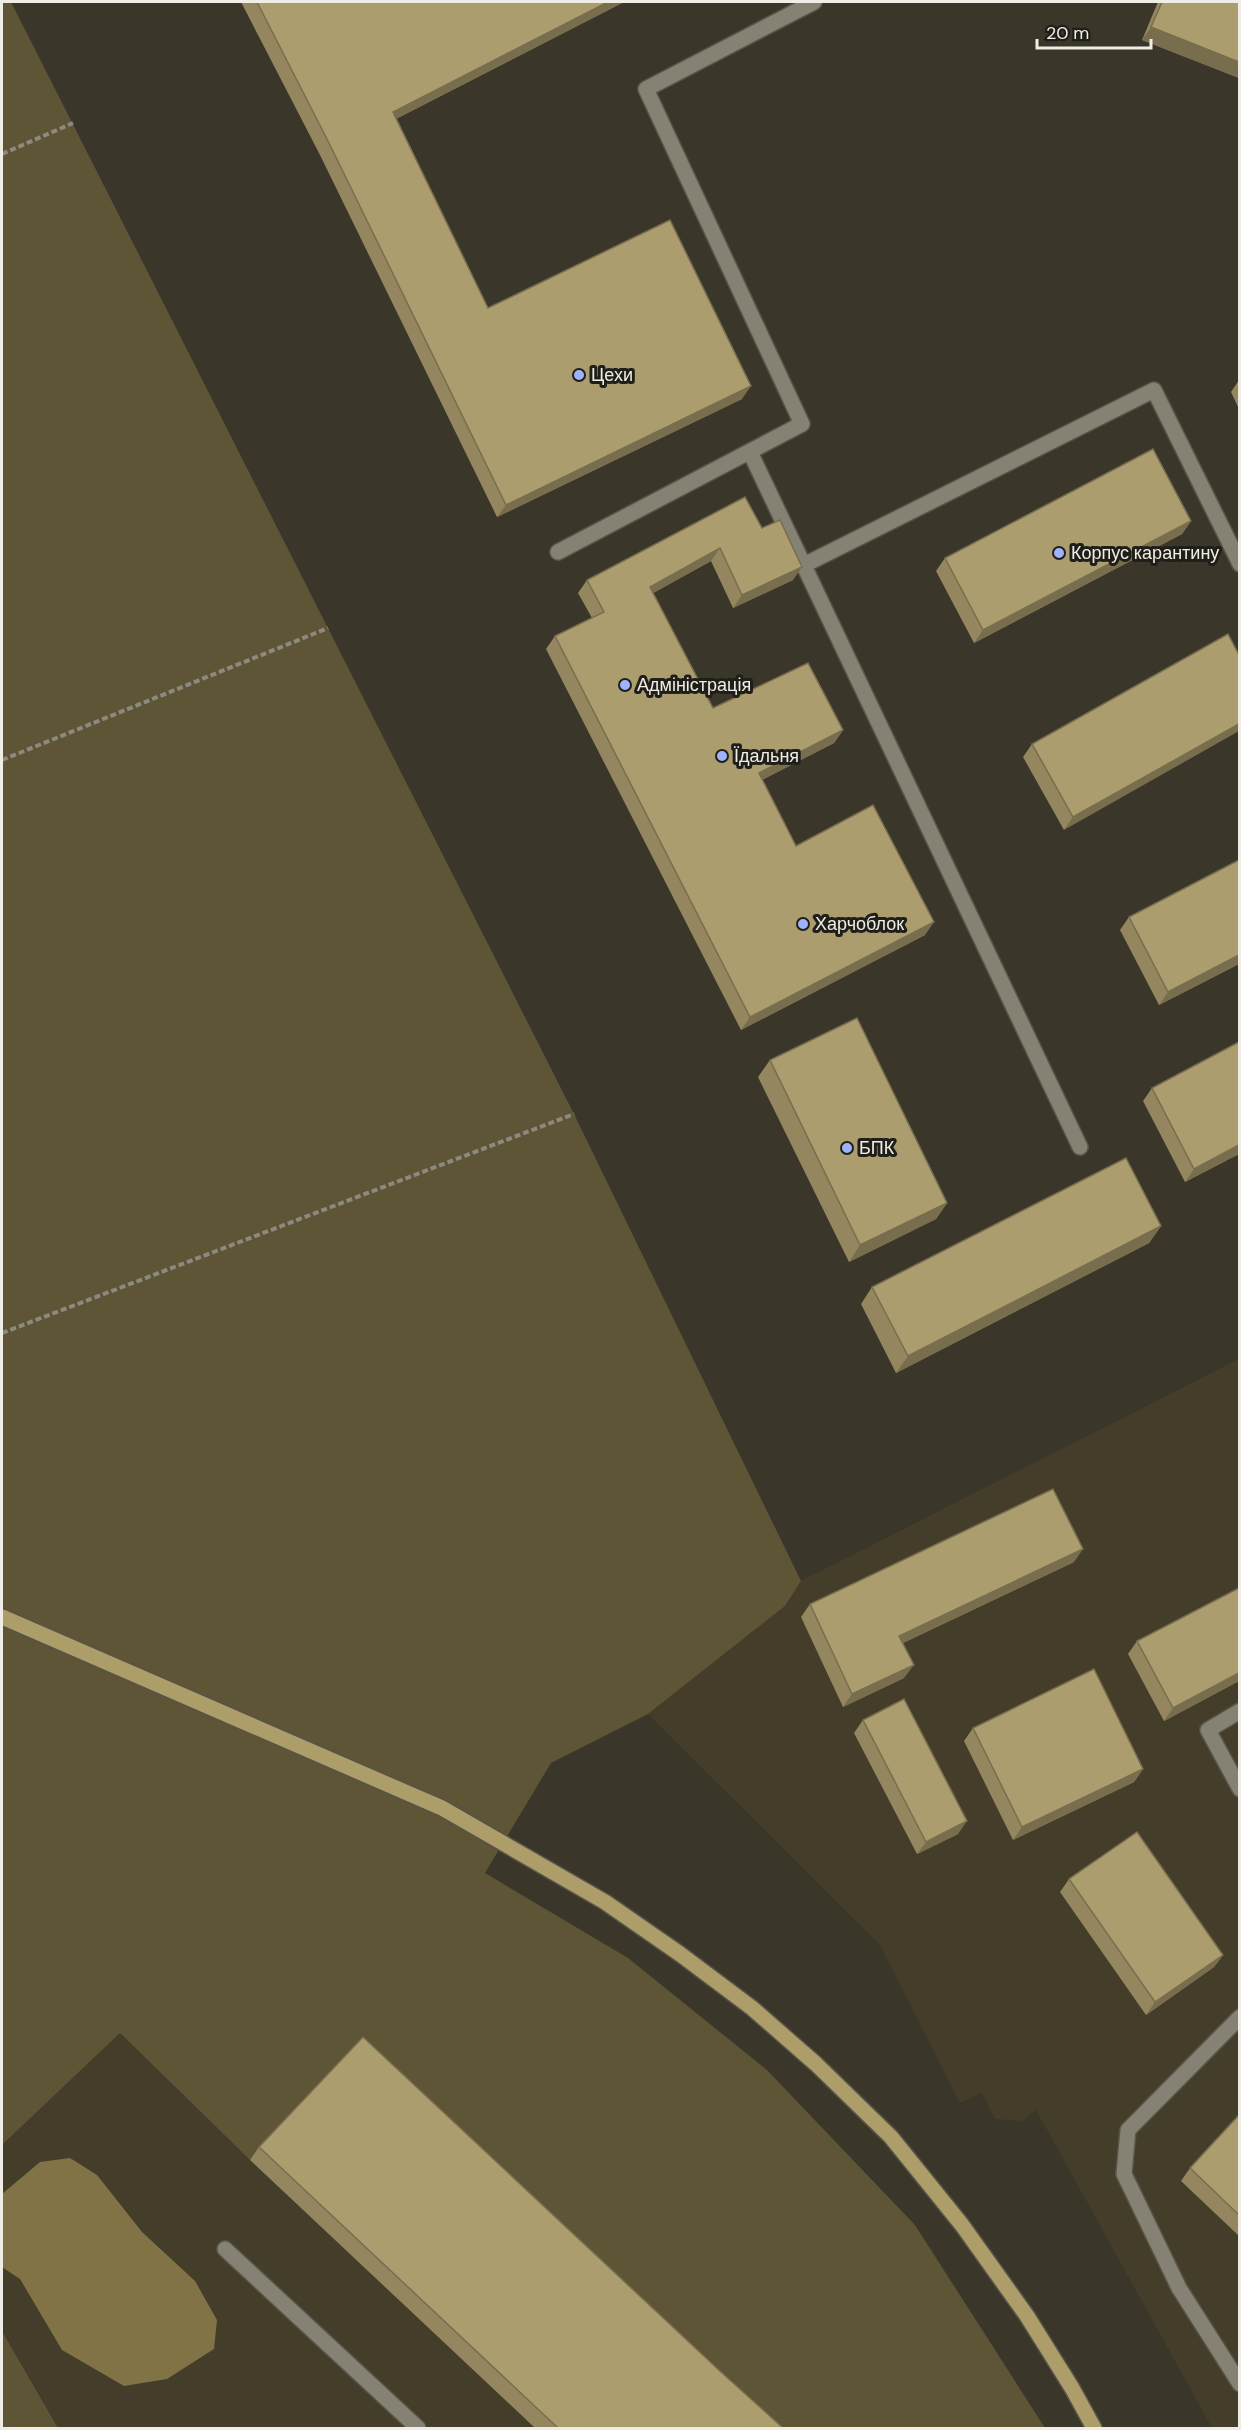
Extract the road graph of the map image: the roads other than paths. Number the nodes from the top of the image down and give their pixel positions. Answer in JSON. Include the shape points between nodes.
{"nodes":[{"id":1,"x":814,"y":2,"type":"edge"},
{"id":2,"x":750,"y":452,"type":"junction"},
{"id":3,"x":558,"y":552,"type":"dead end"},
{"id":4,"x":1239,"y":564,"type":"edge"},
{"id":5,"x":804,"y":565,"type":"junction"},
{"id":6,"x":1080,"y":1148,"type":"dead end"},
{"id":7,"x":2,"y":1617,"type":"edge"},
{"id":8,"x":1239,"y":1711,"type":"edge"},
{"id":9,"x":1239,"y":1789,"type":"edge"},
{"id":10,"x":1239,"y":2017,"type":"edge"},
{"id":11,"x":225,"y":2249,"type":"dead end"},
{"id":12,"x":1239,"y":2384,"type":"edge"},
{"id":13,"x":418,"y":2428,"type":"edge"},
{"id":14,"x":1094,"y":2428,"type":"edge"}],
"edges":[{"from":1,"to":2,"type":"lane","via":[[646,89],[802,424]]},
{"from":2,"to":3,"type":"lane"},
{"from":2,"to":5,"type":"lane"},
{"from":4,"to":5,"type":"lane","via":[[1154,390]]},
{"from":5,"to":6,"type":"lane"},
{"from":7,"to":14,"type":"main road","via":[[441,1808],[605,1902],[752,2008],[891,2137],[962,2225],[1020,2307]]},
{"from":8,"to":9,"type":"lane","via":[[1208,1730]]},
{"from":10,"to":12,"type":"lane","via":[[1128,2130],[1124,2174],[1179,2288]]},
{"from":11,"to":13,"type":"lane"}]}
